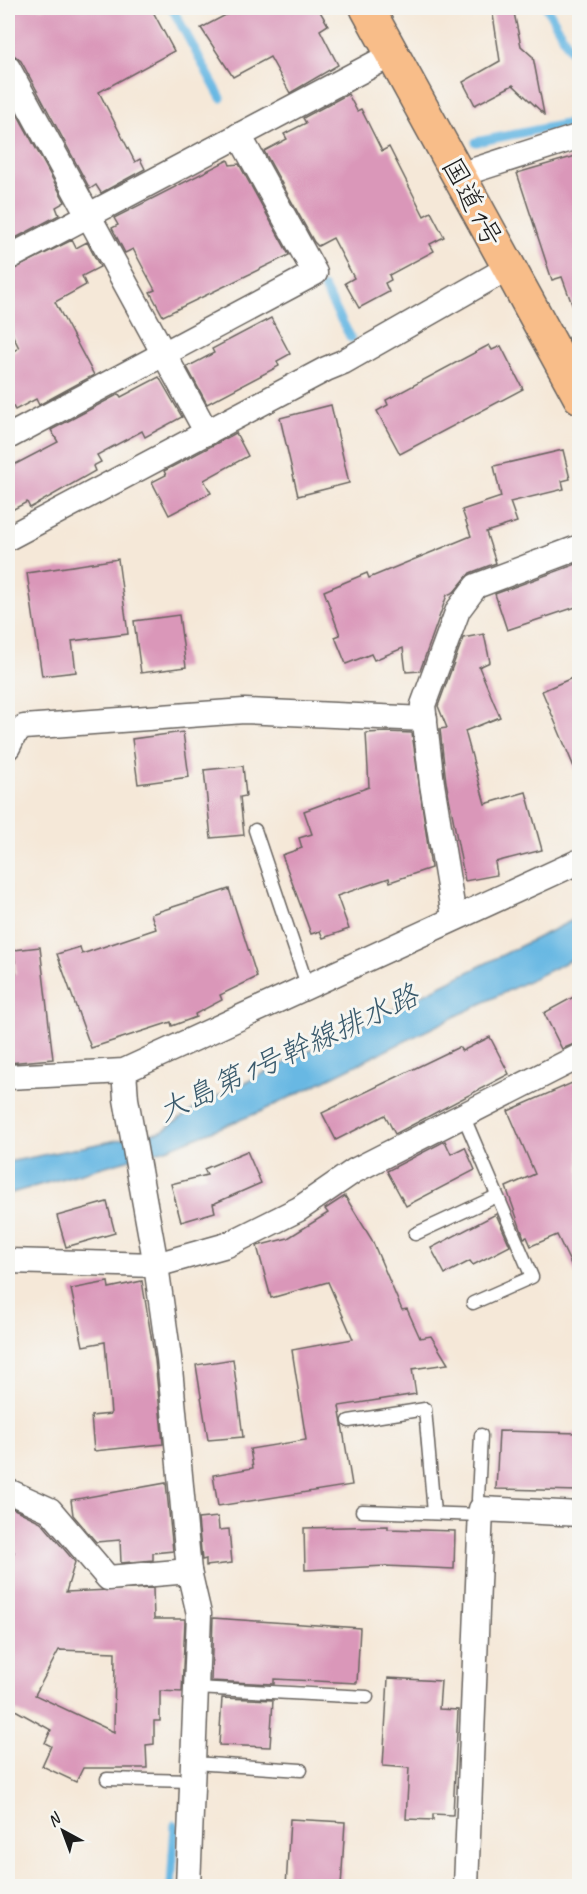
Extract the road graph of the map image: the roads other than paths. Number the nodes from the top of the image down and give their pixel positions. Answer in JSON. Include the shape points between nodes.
{"nodes":[{"id":1,"x":367,"y":8,"type":"edge"},
{"id":2,"x":393,"y":54,"type":"junction"},
{"id":3,"x":8,"y":68,"type":"edge"},
{"id":4,"x":239,"y":135,"type":"junction"},
{"id":5,"x":579,"y":136,"type":"edge"},
{"id":6,"x":459,"y":175,"type":"junction"},
{"id":7,"x":87,"y":216,"type":"junction"},
{"id":8,"x":8,"y":258,"type":"edge"},
{"id":9,"x":508,"y":268,"type":"junction"},
{"id":10,"x":165,"y":355,"type":"junction"},
{"id":11,"x":579,"y":397,"type":"edge"},
{"id":12,"x":207,"y":433,"type":"junction"},
{"id":13,"x":8,"y":436,"type":"edge"},
{"id":14,"x":8,"y":537,"type":"edge"},
{"id":15,"x":579,"y":547,"type":"edge"},
{"id":16,"x":425,"y":718,"type":"junction"},
{"id":17,"x":8,"y":747,"type":"edge"},
{"id":18,"x":255,"y":830,"type":"dead end"},
{"id":19,"x":579,"y":861,"type":"edge"},
{"id":20,"x":454,"y":917,"type":"junction"},
{"id":21,"x":307,"y":985,"type":"junction"},
{"id":22,"x":579,"y":1056,"type":"edge"},
{"id":23,"x":124,"y":1071,"type":"junction"},
{"id":24,"x":8,"y":1077,"type":"edge"},
{"id":25,"x":463,"y":1115,"type":"junction"},
{"id":26,"x":497,"y":1196,"type":"junction"},
{"id":27,"x":415,"y":1233,"type":"dead end"},
{"id":28,"x":8,"y":1261,"type":"edge"},
{"id":29,"x":156,"y":1265,"type":"junction"},
{"id":30,"x":473,"y":1303,"type":"dead end"},
{"id":31,"x":349,"y":1421,"type":"dead end"},
{"id":32,"x":482,"y":1435,"type":"dead end"},
{"id":33,"x":8,"y":1491,"type":"edge"},
{"id":34,"x":362,"y":1511,"type":"dead end"},
{"id":35,"x":481,"y":1512,"type":"junction"},
{"id":36,"x":434,"y":1513,"type":"junction"},
{"id":37,"x":579,"y":1514,"type":"edge"},
{"id":38,"x":189,"y":1571,"type":"junction"},
{"id":39,"x":196,"y":1688,"type":"junction"},
{"id":40,"x":367,"y":1697,"type":"dead end"},
{"id":41,"x":301,"y":1770,"type":"dead end"},
{"id":42,"x":192,"y":1772,"type":"junction"},
{"id":43,"x":107,"y":1779,"type":"dead end"},
{"id":44,"x":188,"y":1887,"type":"edge"},
{"id":45,"x":466,"y":1887,"type":"edge"}],
"edges":[{"from":1,"to":2,"type":"highway","name":"国道1号"},
{"from":2,"to":4,"type":"street"},
{"from":2,"to":6,"type":"highway","name":"国道1号"},
{"from":3,"to":7,"type":"street"},
{"from":4,"to":7,"type":"street"},
{"from":4,"to":10,"type":"street","via":[[315,273]]},
{"from":5,"to":6,"type":"street"},
{"from":6,"to":9,"type":"highway","name":"国道1号"},
{"from":7,"to":8,"type":"street"},
{"from":7,"to":10,"type":"street"},
{"from":9,"to":11,"type":"highway","name":"国道1号"},
{"from":9,"to":12,"type":"street","via":[[343,362]]},
{"from":10,"to":12,"type":"street"},
{"from":10,"to":13,"type":"street"},
{"from":12,"to":14,"type":"street"},
{"from":15,"to":16,"type":"street","via":[[476,586],[458,610],[423,705]]},
{"from":16,"to":17,"type":"street","via":[[244,711],[24,727],[15,732]]},
{"from":16,"to":20,"type":"street"},
{"from":18,"to":21,"type":"lane"},
{"from":19,"to":20,"type":"street"},
{"from":20,"to":21,"type":"street"},
{"from":21,"to":23,"type":"street"},
{"from":22,"to":25,"type":"street"},
{"from":23,"to":24,"type":"street"},
{"from":23,"to":29,"type":"street"},
{"from":25,"to":26,"type":"lane"},
{"from":25,"to":29,"type":"street","via":[[354,1171],[299,1209],[226,1245]]},
{"from":26,"to":27,"type":"lane"},
{"from":26,"to":30,"type":"lane","via":[[532,1277]]},
{"from":28,"to":29,"type":"street"},
{"from":29,"to":38,"type":"street"},
{"from":31,"to":36,"type":"lane","via":[[425,1409]]},
{"from":32,"to":35,"type":"lane","via":[[478,1499]]},
{"from":33,"to":38,"type":"street","via":[[50,1510],[108,1578]]},
{"from":34,"to":36,"type":"lane"},
{"from":35,"to":36,"type":"lane"},
{"from":35,"to":37,"type":"street"},
{"from":35,"to":45,"type":"street"},
{"from":38,"to":39,"type":"street","via":[[199,1614]]},
{"from":39,"to":40,"type":"lane"},
{"from":39,"to":42,"type":"street"},
{"from":41,"to":42,"type":"lane"},
{"from":42,"to":43,"type":"lane"},
{"from":42,"to":44,"type":"street"}]}
